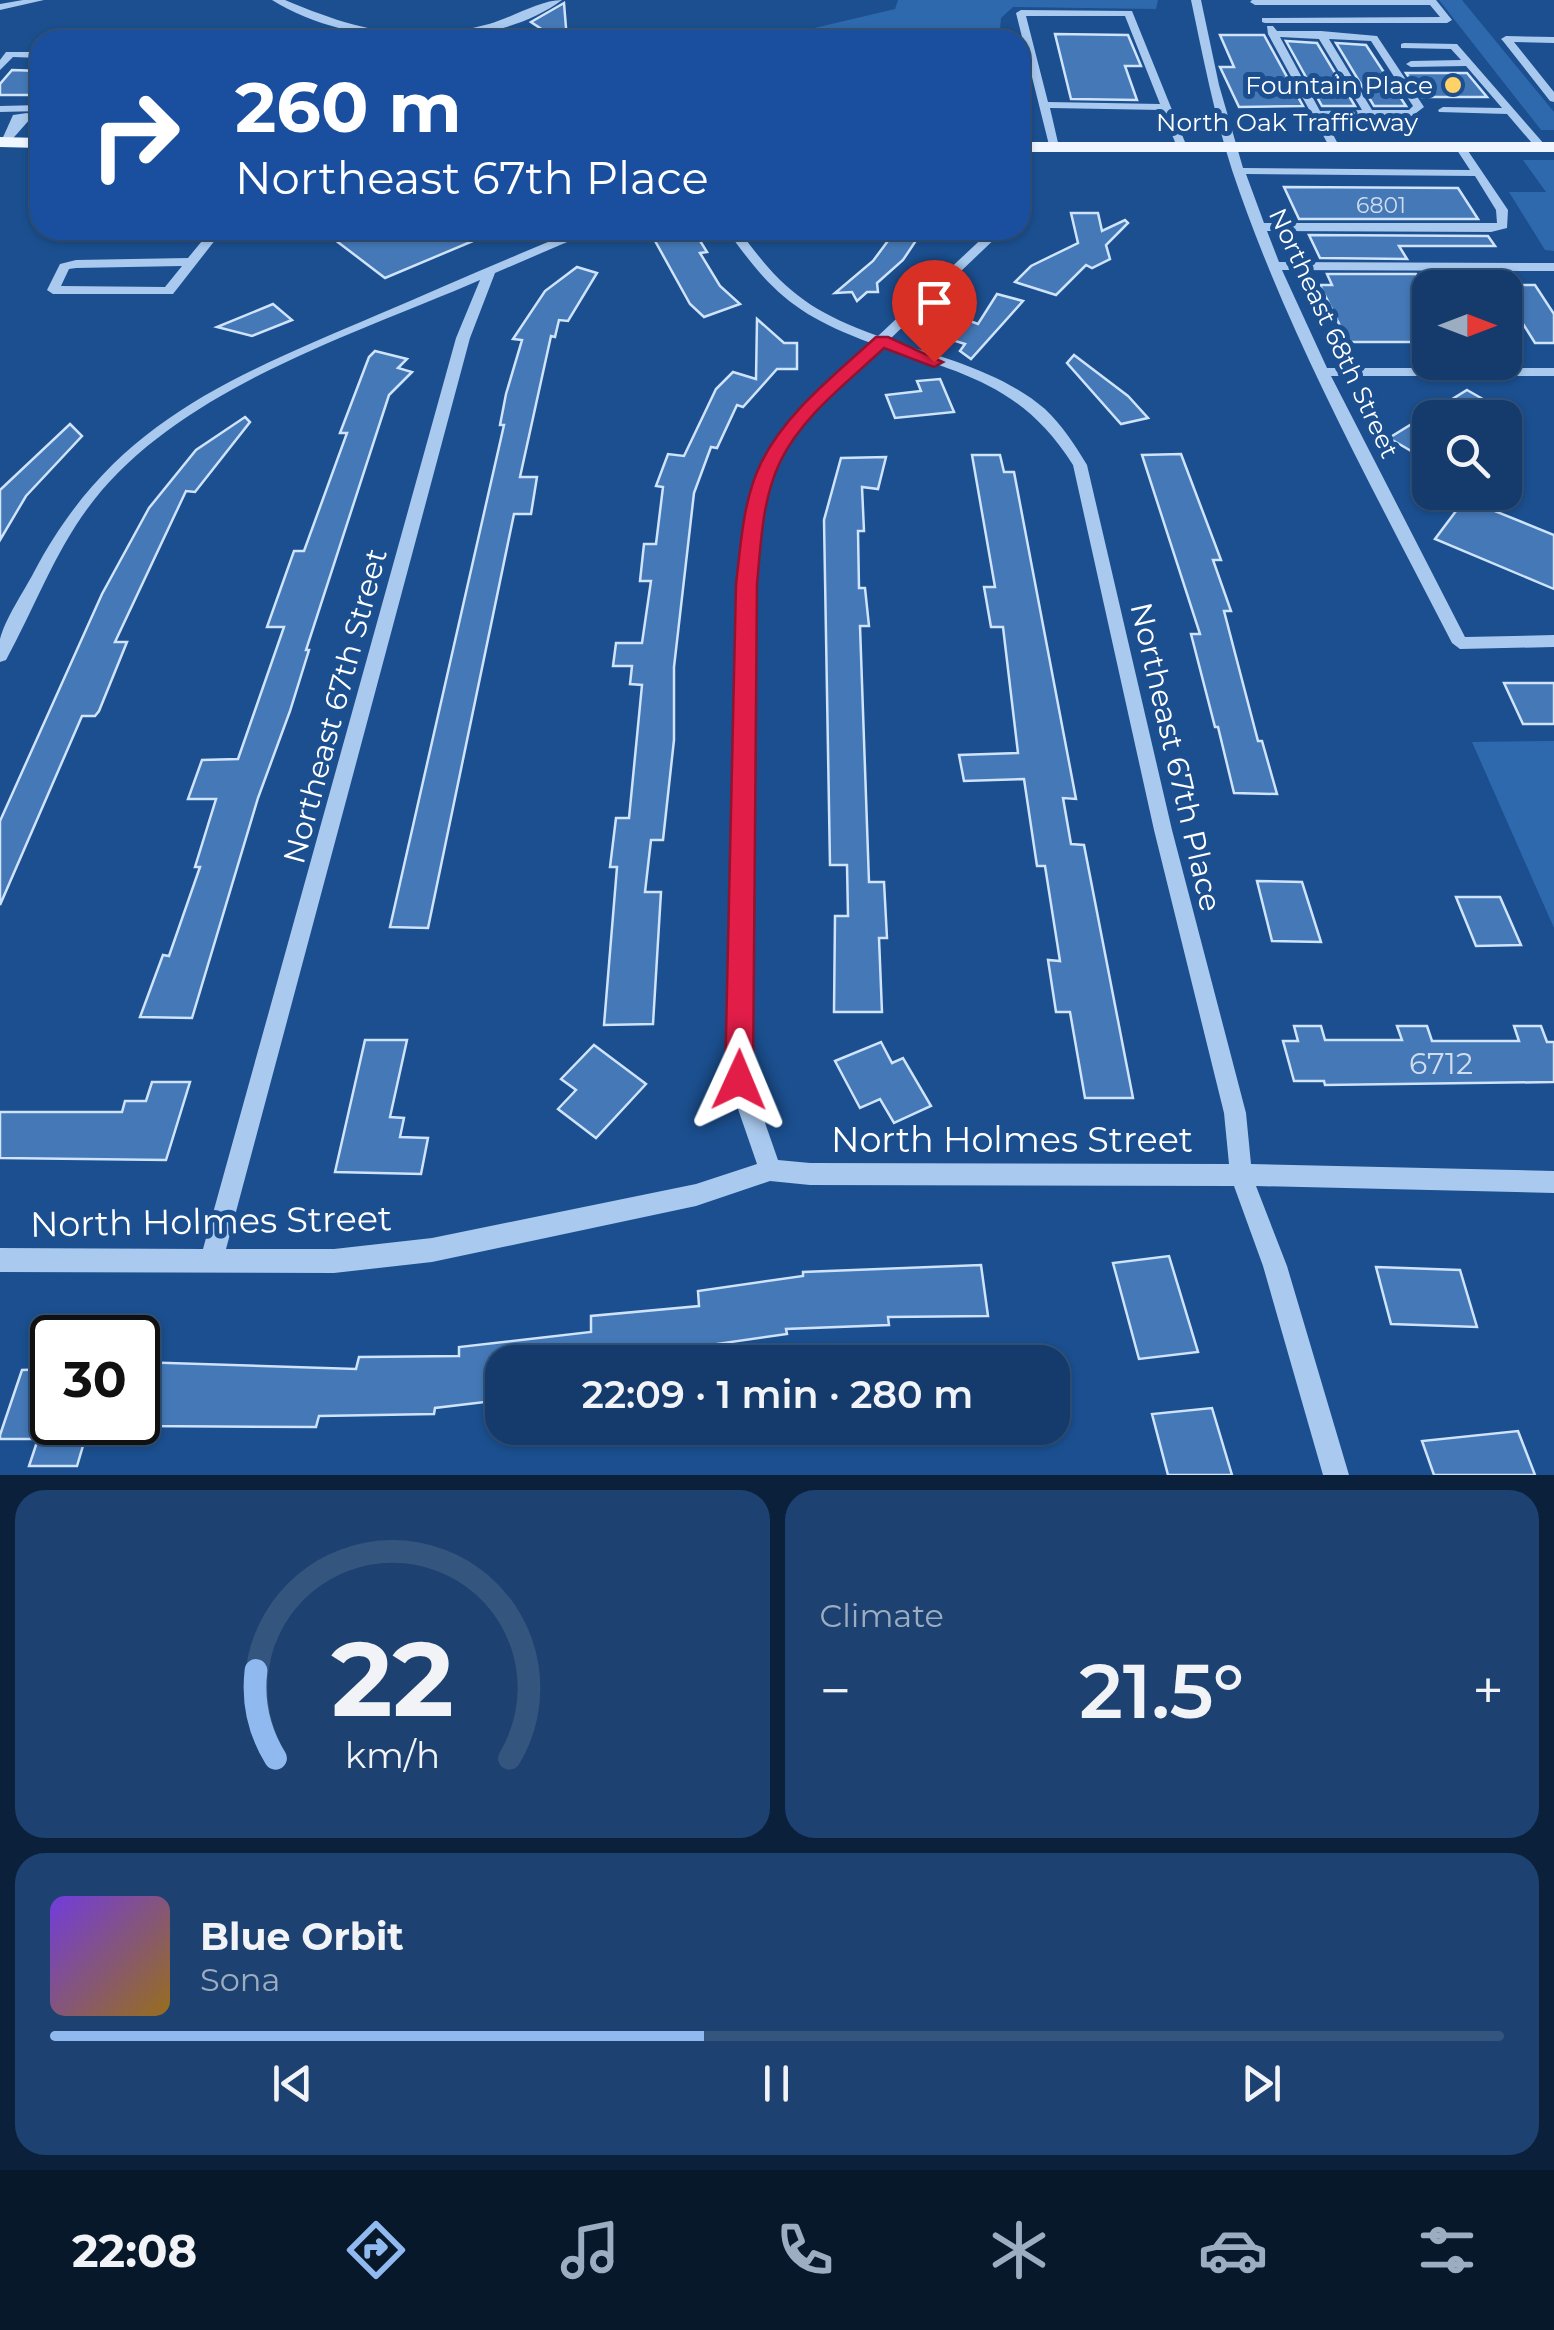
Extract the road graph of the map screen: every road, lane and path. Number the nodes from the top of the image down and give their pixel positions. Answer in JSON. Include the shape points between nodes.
{"nodes":[{"id":1,"x":40,"y":0,"type":"edge"},
{"id":2,"x":277,"y":0,"type":"edge"},
{"id":3,"x":558,"y":0,"type":"edge"},
{"id":4,"x":1196,"y":0,"type":"edge"},
{"id":5,"x":1254,"y":1,"type":"edge"},
{"id":6,"x":1432,"y":1,"type":"edge"},
{"id":7,"x":0,"y":7,"type":"edge"},
{"id":8,"x":1265,"y":20,"type":"junction"},
{"id":9,"x":376,"y":30,"type":"edge"},
{"id":10,"x":462,"y":30,"type":"edge"},
{"id":11,"x":1024,"y":30,"type":"edge"},
{"id":12,"x":1273,"y":34,"type":"junction"},
{"id":13,"x":1320,"y":34,"type":"junction"},
{"id":14,"x":1554,"y":40,"type":"edge"},
{"id":15,"x":1404,"y":46,"type":"dead end"},
{"id":16,"x":1030,"y":52,"type":"edge"},
{"id":17,"x":30,"y":54,"type":"edge"},
{"id":18,"x":1469,"y":63,"type":"junction"},
{"id":19,"x":1411,"y":64,"type":"dead end"},
{"id":20,"x":0,"y":67,"type":"edge"},
{"id":21,"x":1030,"y":88,"type":"edge"},
{"id":22,"x":1039,"y":88,"type":"junction"},
{"id":23,"x":1554,"y":99,"type":"edge"},
{"id":24,"x":1044,"y":105,"type":"junction"},
{"id":25,"x":1166,"y":107,"type":"junction"},
{"id":26,"x":0,"y":109,"type":"edge"},
{"id":27,"x":30,"y":110,"type":"edge"},
{"id":28,"x":1442,"y":110,"type":"dead end"},
{"id":29,"x":1510,"y":111,"type":"junction"},
{"id":30,"x":30,"y":112,"type":"edge"},
{"id":31,"x":1317,"y":114,"type":"junction"},
{"id":32,"x":1369,"y":114,"type":"junction"},
{"id":33,"x":2,"y":142,"type":"edge"},
{"id":34,"x":30,"y":143,"type":"edge"},
{"id":35,"x":1182,"y":146,"type":"junction"},
{"id":36,"x":1230,"y":146,"type":"junction"},
{"id":37,"x":1334,"y":146,"type":"junction"},
{"id":38,"x":1030,"y":147,"type":"edge"},
{"id":39,"x":1054,"y":147,"type":"junction"},
{"id":40,"x":1460,"y":147,"type":"junction"},
{"id":41,"x":1547,"y":147,"type":"edge"},
{"id":42,"x":1237,"y":170,"type":"junction"},
{"id":43,"x":1478,"y":173,"type":"junction"},
{"id":44,"x":1259,"y":227,"type":"junction"},
{"id":45,"x":210,"y":240,"type":"edge"},
{"id":46,"x":565,"y":240,"type":"edge"},
{"id":47,"x":741,"y":240,"type":"edge"},
{"id":48,"x":988,"y":240,"type":"edge"},
{"id":49,"x":194,"y":262,"type":"junction"},
{"id":50,"x":1276,"y":266,"type":"junction"},
{"id":51,"x":1554,"y":268,"type":"edge"},
{"id":52,"x":491,"y":269,"type":"junction"},
{"id":53,"x":882,"y":341,"type":"junction"},
{"id":54,"x":1323,"y":372,"type":"junction"},
{"id":55,"x":1554,"y":372,"type":"edge"},
{"id":56,"x":1554,"y":641,"type":"edge"},
{"id":57,"x":0,"y":656,"type":"edge"},
{"id":58,"x":770,"y":1170,"type":"junction"},
{"id":59,"x":1242,"y":1174,"type":"junction"},
{"id":60,"x":1554,"y":1182,"type":"edge"},
{"id":61,"x":0,"y":1260,"type":"edge"},
{"id":62,"x":211,"y":1262,"type":"junction"},
{"id":63,"x":1336,"y":1475,"type":"edge"}],
"edges":[{"from":1,"to":7,"type":"street"},
{"from":2,"to":9,"type":"street"},
{"from":3,"to":10,"type":"street","via":[[506,22]]},
{"from":4,"to":36,"type":"street","name":"Northeast 68th Street"},
{"from":5,"to":6,"type":"street"},
{"from":5,"to":8,"type":"street"},
{"from":6,"to":8,"type":"street","via":[[1446,20]]},
{"from":8,"to":12,"type":"street"},
{"from":11,"to":25,"type":"street","via":[[1020,13],[1130,13]]},
{"from":12,"to":13,"type":"street"},
{"from":12,"to":31,"type":"street"},
{"from":13,"to":32,"type":"street"},
{"from":13,"to":32,"type":"street","via":[[1374,38],[1419,107],[1412,114]]},
{"from":14,"to":23,"type":"street","via":[[1506,39]]},
{"from":15,"to":18,"type":"street","via":[[1454,46]]},
{"from":16,"to":22,"type":"street"},
{"from":17,"to":20,"type":"street","via":[[10,54]]},
{"from":18,"to":19,"type":"street"},
{"from":18,"to":29,"type":"street"},
{"from":21,"to":22,"type":"street"},
{"from":22,"to":24,"type":"street"},
{"from":24,"to":25,"type":"street"},
{"from":24,"to":39,"type":"street"},
{"from":25,"to":35,"type":"street"},
{"from":26,"to":27,"type":"street"},
{"from":28,"to":29,"type":"street"},
{"from":29,"to":41,"type":"street"},
{"from":30,"to":33,"type":"street"},
{"from":31,"to":32,"type":"street"},
{"from":31,"to":37,"type":"street"},
{"from":33,"to":34,"type":"main road"},
{"from":35,"to":36,"type":"main road","name":"North Oak Trafficway"},
{"from":35,"to":39,"type":"main road","name":"North Oak Trafficway"},
{"from":36,"to":37,"type":"main road","name":"North Oak Trafficway"},
{"from":36,"to":42,"type":"street","name":"Northeast 68th Street"},
{"from":37,"to":40,"type":"main road","name":"North Oak Trafficway"},
{"from":38,"to":39,"type":"main road","name":"North Oak Trafficway"},
{"from":40,"to":41,"type":"main road","name":"North Oak Trafficway"},
{"from":40,"to":43,"type":"street"},
{"from":42,"to":43,"type":"street"},
{"from":42,"to":44,"type":"street","name":"Northeast 68th Street"},
{"from":43,"to":44,"type":"street","via":[[1502,210],[1503,225]]},
{"from":44,"to":50,"type":"street","name":"Northeast 68th Street"},
{"from":45,"to":49,"type":"street"},
{"from":46,"to":52,"type":"street"},
{"from":47,"to":53,"type":"street","name":"Northeast 67th Place","via":[[794,300]]},
{"from":48,"to":53,"type":"street"},
{"from":49,"to":49,"type":"street","via":[[170,291],[53,290],[64,267],[76,264]]},
{"from":50,"to":51,"type":"street"},
{"from":50,"to":54,"type":"street","name":"Northeast 68th Street"},
{"from":52,"to":57,"type":"street","via":[[298,353],[165,425],[85,502]]},
{"from":52,"to":62,"type":"street","name":"Northeast 67th Street","via":[[463,338]]},
{"from":53,"to":58,"type":"street","via":[[790,434],[771,462],[755,510],[747,584],[739,1080]]},
{"from":53,"to":59,"type":"street","name":"Northeast 67th Place","via":[[1030,405],[1058,430],[1080,465],[1162,830],[1222,1053]]},
{"from":54,"to":55,"type":"street"},
{"from":54,"to":56,"type":"street","name":"Northeast 68th Street","via":[[1460,642]]},
{"from":58,"to":59,"type":"street","name":"North Holmes Street"},
{"from":58,"to":62,"type":"street","name":"North Holmes Street","via":[[696,1196],[432,1250],[334,1261]]},
{"from":59,"to":60,"type":"street","name":"North Holmes Street"},
{"from":59,"to":63,"type":"street","name":"Northeast 67th Place"},
{"from":61,"to":62,"type":"street","name":"North Holmes Street"}]}
